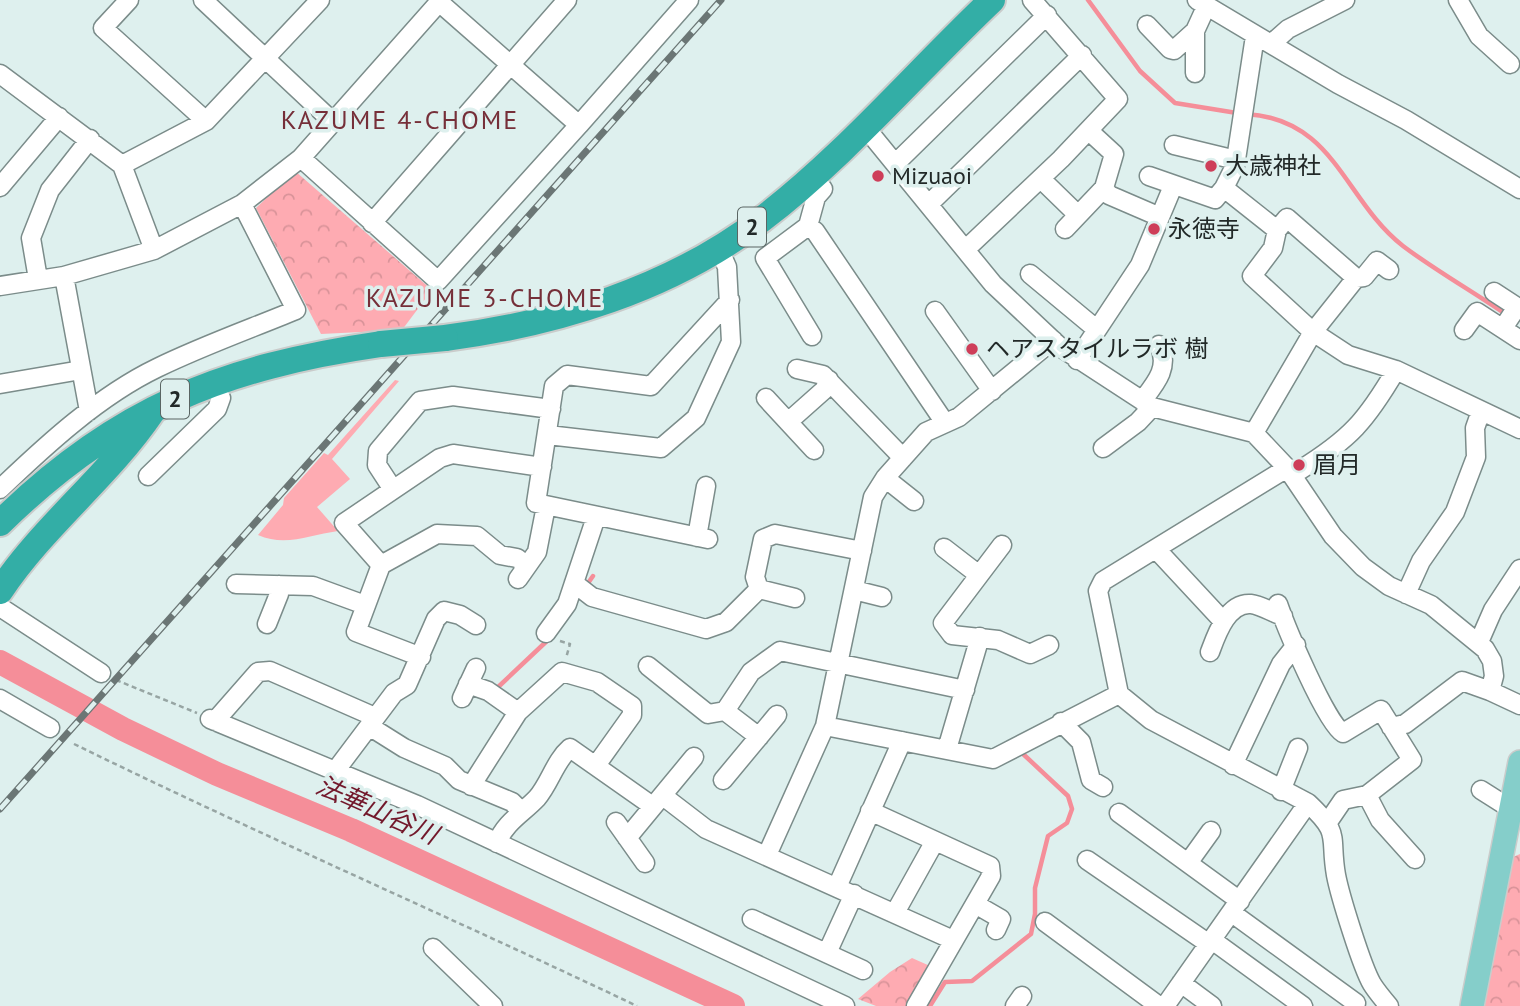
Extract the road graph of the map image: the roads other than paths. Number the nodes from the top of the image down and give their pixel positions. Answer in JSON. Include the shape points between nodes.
{"nodes":[{"id":1,"x":129,"y":0,"type":"edge"},
{"id":2,"x":320,"y":0,"type":"edge"},
{"id":3,"x":567,"y":0,"type":"edge"},
{"id":4,"x":689,"y":0,"type":"edge"},
{"id":5,"x":992,"y":0,"type":"edge"},
{"id":6,"x":1032,"y":0,"type":"edge"},
{"id":7,"x":1345,"y":0,"type":"edge"},
{"id":8,"x":1458,"y":0,"type":"edge"},
{"id":9,"x":440,"y":1,"type":"edge"},
{"id":10,"x":209,"y":2,"type":"edge"},
{"id":11,"x":1201,"y":3,"type":"edge"},
{"id":12,"x":1047,"y":15,"type":"junction"},
{"id":13,"x":1192,"y":27,"type":"junction"},
{"id":14,"x":1152,"y":36,"type":"dead end"},
{"id":15,"x":1263,"y":40,"type":"junction"},
{"id":16,"x":1082,"y":55,"type":"junction"},
{"id":17,"x":266,"y":59,"type":"junction"},
{"id":18,"x":511,"y":64,"type":"junction"},
{"id":19,"x":1510,"y":64,"type":"dead end"},
{"id":20,"x":1195,"y":73,"type":"dead end"},
{"id":21,"x":3,"y":81,"type":"edge"},
{"id":22,"x":59,"y":117,"type":"junction"},
{"id":23,"x":206,"y":121,"type":"junction"},
{"id":24,"x":333,"y":122,"type":"junction"},
{"id":25,"x":579,"y":125,"type":"junction"},
{"id":26,"x":865,"y":127,"type":"junction"},
{"id":27,"x":1089,"y":131,"type":"junction"},
{"id":28,"x":90,"y":139,"type":"junction"},
{"id":29,"x":1174,"y":145,"type":"dead end"},
{"id":30,"x":301,"y":159,"type":"junction"},
{"id":31,"x":1236,"y":160,"type":"junction"},
{"id":32,"x":897,"y":162,"type":"junction"},
{"id":33,"x":122,"y":164,"type":"junction"},
{"id":34,"x":813,"y":176,"type":"junction"},
{"id":35,"x":1149,"y":176,"type":"dead end"},
{"id":36,"x":1041,"y":179,"type":"junction"},
{"id":37,"x":1173,"y":186,"type":"junction"},
{"id":38,"x":0,"y":187,"type":"edge"},
{"id":39,"x":1104,"y":188,"type":"junction"},
{"id":40,"x":1224,"y":188,"type":"junction"},
{"id":41,"x":1520,"y":190,"type":"edge"},
{"id":42,"x":242,"y":204,"type":"junction"},
{"id":43,"x":929,"y":204,"type":"junction"},
{"id":44,"x":1078,"y":215,"type":"junction"},
{"id":45,"x":1160,"y":217,"type":"junction"},
{"id":46,"x":372,"y":223,"type":"junction"},
{"id":47,"x":808,"y":226,"type":"junction"},
{"id":48,"x":1065,"y":229,"type":"dead end"},
{"id":49,"x":1277,"y":230,"type":"junction"},
{"id":50,"x":719,"y":249,"type":"junction"},
{"id":51,"x":966,"y":249,"type":"junction"},
{"id":52,"x":154,"y":250,"type":"junction"},
{"id":53,"x":1389,"y":270,"type":"dead end"},
{"id":54,"x":1030,"y":274,"type":"dead end"},
{"id":55,"x":64,"y":276,"type":"junction"},
{"id":56,"x":1356,"y":278,"type":"junction"},
{"id":57,"x":38,"y":279,"type":"junction"},
{"id":58,"x":0,"y":286,"type":"edge"},
{"id":59,"x":1494,"y":292,"type":"dead end"},
{"id":60,"x":730,"y":300,"type":"junction"},
{"id":61,"x":935,"y":311,"type":"dead end"},
{"id":62,"x":1095,"y":328,"type":"junction"},
{"id":63,"x":1503,"y":328,"type":"junction"},
{"id":64,"x":1464,"y":330,"type":"dead end"},
{"id":65,"x":1312,"y":332,"type":"junction"},
{"id":66,"x":812,"y":336,"type":"dead end"},
{"id":67,"x":1053,"y":340,"type":"junction"},
{"id":68,"x":1520,"y":340,"type":"edge"},
{"id":69,"x":1159,"y":345,"type":"dead end"},
{"id":70,"x":1077,"y":360,"type":"junction"},
{"id":71,"x":797,"y":369,"type":"dead end"},
{"id":72,"x":82,"y":370,"type":"junction"},
{"id":73,"x":1396,"y":370,"type":"junction"},
{"id":74,"x":829,"y":380,"type":"junction"},
{"id":75,"x":213,"y":382,"type":"junction"},
{"id":76,"x":0,"y":384,"type":"edge"},
{"id":77,"x":992,"y":391,"type":"junction"},
{"id":78,"x":766,"y":398,"type":"dead end"},
{"id":79,"x":155,"y":408,"type":"junction"},
{"id":80,"x":551,"y":409,"type":"junction"},
{"id":81,"x":89,"y":411,"type":"junction"},
{"id":82,"x":1145,"y":411,"type":"junction"},
{"id":83,"x":1481,"y":411,"type":"junction"},
{"id":84,"x":788,"y":422,"type":"junction"},
{"id":85,"x":945,"y":423,"type":"junction"},
{"id":86,"x":1520,"y":429,"type":"edge"},
{"id":87,"x":1254,"y":433,"type":"junction"},
{"id":88,"x":548,"y":435,"type":"junction"},
{"id":89,"x":1103,"y":448,"type":"dead end"},
{"id":90,"x":815,"y":450,"type":"dead end"},
{"id":91,"x":903,"y":458,"type":"junction"},
{"id":92,"x":542,"y":467,"type":"junction"},
{"id":93,"x":1287,"y":468,"type":"junction"},
{"id":94,"x":148,"y":476,"type":"dead end"},
{"id":95,"x":885,"y":478,"type":"junction"},
{"id":96,"x":706,"y":486,"type":"dead end"},
{"id":97,"x":392,"y":488,"type":"junction"},
{"id":98,"x":0,"y":489,"type":"edge"},
{"id":99,"x":914,"y":501,"type":"dead end"},
{"id":100,"x":546,"y":506,"type":"junction"},
{"id":101,"x":596,"y":517,"type":"junction"},
{"id":102,"x":0,"y":523,"type":"edge"},
{"id":103,"x":1002,"y":545,"type":"dead end"},
{"id":104,"x":944,"y":548,"type":"dead end"},
{"id":105,"x":1156,"y":549,"type":"junction"},
{"id":106,"x":862,"y":551,"type":"junction"},
{"id":107,"x":381,"y":565,"type":"junction"},
{"id":108,"x":1520,"y":569,"type":"edge"},
{"id":109,"x":979,"y":575,"type":"junction"},
{"id":110,"x":573,"y":583,"type":"junction"},
{"id":111,"x":236,"y":584,"type":"dead end"},
{"id":112,"x":4,"y":585,"type":"edge"},
{"id":113,"x":279,"y":585,"type":"junction"},
{"id":114,"x":759,"y":589,"type":"junction"},
{"id":115,"x":854,"y":590,"type":"junction"},
{"id":116,"x":1406,"y":594,"type":"junction"},
{"id":117,"x":882,"y":597,"type":"dead end"},
{"id":118,"x":795,"y":598,"type":"dead end"},
{"id":119,"x":365,"y":605,"type":"junction"},
{"id":120,"x":0,"y":607,"type":"edge"},
{"id":121,"x":1222,"y":620,"type":"junction"},
{"id":122,"x":267,"y":624,"type":"dead end"},
{"id":123,"x":477,"y":625,"type":"dead end"},
{"id":124,"x":547,"y":633,"type":"road end"},
{"id":125,"x":980,"y":637,"type":"junction"},
{"id":126,"x":1479,"y":642,"type":"junction"},
{"id":127,"x":1048,"y":644,"type":"dead end"},
{"id":128,"x":1296,"y":645,"type":"junction"},
{"id":129,"x":1210,"y":652,"type":"dead end"},
{"id":130,"x":421,"y":657,"type":"junction"},
{"id":131,"x":839,"y":663,"type":"junction"},
{"id":132,"x":648,"y":666,"type":"dead end"},
{"id":133,"x":101,"y":673,"type":"road end"},
{"id":134,"x":469,"y":683,"type":"dead end"},
{"id":135,"x":965,"y":690,"type":"junction"},
{"id":136,"x":1490,"y":691,"type":"junction"},
{"id":137,"x":1119,"y":694,"type":"junction"},
{"id":138,"x":0,"y":699,"type":"edge"},
{"id":139,"x":1520,"y":705,"type":"edge"},
{"id":140,"x":725,"y":711,"type":"junction"},
{"id":141,"x":518,"y":712,"type":"junction"},
{"id":142,"x":777,"y":715,"type":"dead end"},
{"id":143,"x":372,"y":721,"type":"junction"},
{"id":144,"x":1061,"y":722,"type":"junction"},
{"id":145,"x":825,"y":726,"type":"junction"},
{"id":146,"x":1391,"y":727,"type":"junction"},
{"id":147,"x":50,"y":728,"type":"dead end"},
{"id":148,"x":759,"y":737,"type":"junction"},
{"id":149,"x":902,"y":741,"type":"junction"},
{"id":150,"x":1298,"y":748,"type":"dead end"},
{"id":151,"x":947,"y":750,"type":"junction"},
{"id":152,"x":694,"y":757,"type":"dead end"},
{"id":153,"x":1520,"y":762,"type":"edge"},
{"id":154,"x":597,"y":764,"type":"junction"},
{"id":155,"x":1233,"y":765,"type":"junction"},
{"id":156,"x":336,"y":770,"type":"junction"},
{"id":157,"x":723,"y":780,"type":"dead end"},
{"id":158,"x":471,"y":786,"type":"junction"},
{"id":159,"x":1102,"y":788,"type":"dead end"},
{"id":160,"x":1481,"y":790,"type":"dead end"},
{"id":161,"x":1281,"y":791,"type":"junction"},
{"id":162,"x":1367,"y":795,"type":"junction"},
{"id":163,"x":657,"y":800,"type":"junction"},
{"id":164,"x":1308,"y":803,"type":"junction"},
{"id":165,"x":1511,"y":809,"type":"junction"},
{"id":166,"x":521,"y":811,"type":"junction"},
{"id":167,"x":870,"y":811,"type":"junction"},
{"id":168,"x":1119,"y":813,"type":"dead end"},
{"id":169,"x":616,"y":822,"type":"dead end"},
{"id":170,"x":1328,"y":822,"type":"junction"},
{"id":171,"x":1211,"y":831,"type":"dead end"},
{"id":172,"x":627,"y":838,"type":"junction"},
{"id":173,"x":935,"y":841,"type":"junction"},
{"id":174,"x":1512,"y":842,"type":"edge"},
{"id":175,"x":497,"y":843,"type":"junction"},
{"id":176,"x":766,"y":855,"type":"junction"},
{"id":177,"x":1415,"y":859,"type":"dead end"},
{"id":178,"x":1087,"y":860,"type":"dead end"},
{"id":179,"x":645,"y":863,"type":"dead end"},
{"id":180,"x":1188,"y":863,"type":"junction"},
{"id":181,"x":837,"y":887,"type":"junction"},
{"id":182,"x":854,"y":894,"type":"junction"},
{"id":183,"x":975,"y":904,"type":"junction"},
{"id":184,"x":1236,"y":907,"type":"junction"},
{"id":185,"x":896,"y":911,"type":"junction"},
{"id":186,"x":752,"y":919,"type":"dead end"},
{"id":187,"x":1045,"y":922,"type":"dead end"},
{"id":188,"x":996,"y":930,"type":"dead end"},
{"id":189,"x":953,"y":940,"type":"junction"},
{"id":190,"x":1210,"y":942,"type":"junction"},
{"id":191,"x":433,"y":948,"type":"dead end"},
{"id":192,"x":827,"y":953,"type":"junction"},
{"id":193,"x":863,"y":970,"type":"dead end"},
{"id":194,"x":1181,"y":983,"type":"junction"},
{"id":195,"x":1371,"y":983,"type":"junction"},
{"id":196,"x":1355,"y":1004,"type":"edge"},
{"id":197,"x":493,"y":1006,"type":"edge"},
{"id":198,"x":845,"y":1006,"type":"edge"},
{"id":199,"x":916,"y":1006,"type":"edge"},
{"id":200,"x":1158,"y":1006,"type":"edge"},
{"id":201,"x":1165,"y":1006,"type":"edge"},
{"id":202,"x":1212,"y":1006,"type":"edge"},
{"id":203,"x":1303,"y":1006,"type":"edge"},
{"id":204,"x":1389,"y":1006,"type":"edge"},
{"id":205,"x":1472,"y":1006,"type":"edge"}],
"edges":[{"from":1,"to":23,"type":"street","via":[[103,28]]},
{"from":2,"to":17,"type":"street"},
{"from":3,"to":18,"type":"street"},
{"from":4,"to":25,"type":"street"},
{"from":5,"to":26,"type":"highway","number":"2"},
{"from":6,"to":12,"type":"street"},
{"from":7,"to":15,"type":"street"},
{"from":8,"to":19,"type":"street","via":[[1479,36]]},
{"from":9,"to":18,"type":"street"},
{"from":9,"to":24,"type":"street"},
{"from":10,"to":17,"type":"street"},
{"from":11,"to":13,"type":"street"},
{"from":11,"to":15,"type":"street"},
{"from":12,"to":16,"type":"street"},
{"from":12,"to":32,"type":"street"},
{"from":13,"to":14,"type":"street","via":[[1174,50]]},
{"from":13,"to":20,"type":"street"},
{"from":15,"to":31,"type":"street"},
{"from":15,"to":41,"type":"street"},
{"from":16,"to":27,"type":"street","via":[[1118,99]]},
{"from":16,"to":43,"type":"street"},
{"from":17,"to":23,"type":"street"},
{"from":17,"to":24,"type":"street"},
{"from":18,"to":25,"type":"street"},
{"from":18,"to":46,"type":"street"},
{"from":21,"to":22,"type":"street"},
{"from":22,"to":28,"type":"street"},
{"from":22,"to":38,"type":"street"},
{"from":23,"to":33,"type":"street"},
{"from":24,"to":30,"type":"street"},
{"from":25,"to":46,"type":"street","via":[[438,281]]},
{"from":26,"to":32,"type":"street"},
{"from":26,"to":34,"type":"highway","number":"2"},
{"from":27,"to":36,"type":"street"},
{"from":27,"to":39,"type":"street","via":[[1114,154]]},
{"from":28,"to":33,"type":"street"},
{"from":28,"to":57,"type":"street","via":[[50,190],[31,237]]},
{"from":29,"to":31,"type":"street"},
{"from":30,"to":42,"type":"street"},
{"from":30,"to":46,"type":"street"},
{"from":31,"to":40,"type":"street"},
{"from":32,"to":43,"type":"street"},
{"from":33,"to":52,"type":"street"},
{"from":34,"to":47,"type":"street","via":[[823,188]]},
{"from":34,"to":50,"type":"highway","number":"2"},
{"from":35,"to":37,"type":"street"},
{"from":36,"to":44,"type":"street"},
{"from":36,"to":51,"type":"street"},
{"from":37,"to":40,"type":"street","via":[[1215,199]]},
{"from":37,"to":45,"type":"street"},
{"from":39,"to":44,"type":"street"},
{"from":39,"to":45,"type":"street","via":[[1109,195]]},
{"from":40,"to":49,"type":"street"},
{"from":42,"to":52,"type":"street"},
{"from":42,"to":81,"type":"street","via":[[296,310],[155,369]]},
{"from":43,"to":51,"type":"street"},
{"from":44,"to":48,"type":"street"},
{"from":45,"to":62,"type":"street","via":[[1140,265]]},
{"from":47,"to":66,"type":"street","via":[[765,258]]},
{"from":47,"to":85,"type":"street"},
{"from":49,"to":56,"type":"street","via":[[1287,218]]},
{"from":49,"to":65,"type":"street","via":[[1273,248],[1252,276]]},
{"from":50,"to":60,"type":"street","via":[[727,267]]},
{"from":50,"to":75,"type":"highway","number":"2","bridge":true,"via":[[637,289],[563,315],[488,332],[283,360]]},
{"from":51,"to":67,"type":"street","via":[[993,284]]},
{"from":52,"to":55,"type":"street"},
{"from":53,"to":56,"type":"street","via":[[1377,261],[1364,277]]},
{"from":54,"to":62,"type":"street"},
{"from":55,"to":57,"type":"street"},
{"from":55,"to":72,"type":"street"},
{"from":56,"to":65,"type":"street"},
{"from":57,"to":58,"type":"street"},
{"from":59,"to":63,"type":"street","via":[[1517,307]]},
{"from":60,"to":80,"type":"street","via":[[651,386],[567,375],[554,386]]},
{"from":60,"to":88,"type":"street","via":[[731,342],[708,393],[696,418],[661,448]]},
{"from":61,"to":77,"type":"street"},
{"from":62,"to":70,"type":"street"},
{"from":63,"to":64,"type":"street","via":[[1477,312]]},
{"from":63,"to":68,"type":"street"},
{"from":65,"to":73,"type":"street","via":[[1348,355]]},
{"from":65,"to":87,"type":"street"},
{"from":67,"to":70,"type":"street"},
{"from":67,"to":77,"type":"street"},
{"from":69,"to":82,"type":"street","via":[[1164,362]]},
{"from":70,"to":82,"type":"street"},
{"from":71,"to":74,"type":"street"},
{"from":72,"to":76,"type":"street"},
{"from":72,"to":81,"type":"street"},
{"from":73,"to":83,"type":"street"},
{"from":73,"to":93,"type":"street","via":[[1376,405],[1340,445],[1300,470]]},
{"from":74,"to":84,"type":"street"},
{"from":74,"to":91,"type":"street"},
{"from":75,"to":79,"type":"highway","number":"2"},
{"from":75,"to":94,"type":"street","via":[[221,398],[218,409]]},
{"from":77,"to":85,"type":"street"},
{"from":78,"to":84,"type":"street"},
{"from":79,"to":102,"type":"highway","number":"2","via":[[66,464]]},
{"from":79,"to":112,"type":"highway","via":[[133,440],[62,514]]},
{"from":80,"to":88,"type":"street"},
{"from":80,"to":97,"type":"street","via":[[453,397],[420,401],[379,451],[377,465]]},
{"from":81,"to":98,"type":"street"},
{"from":82,"to":87,"type":"street"},
{"from":82,"to":89,"type":"street"},
{"from":83,"to":86,"type":"street"},
{"from":83,"to":116,"type":"street","via":[[1475,428],[1476,457],[1455,512],[1421,561]]},
{"from":84,"to":90,"type":"street"},
{"from":85,"to":91,"type":"street","via":[[926,432]]},
{"from":87,"to":93,"type":"street"},
{"from":88,"to":92,"type":"street"},
{"from":91,"to":95,"type":"street"},
{"from":92,"to":97,"type":"street","via":[[453,454]]},
{"from":92,"to":100,"type":"street","via":[[536,503]]},
{"from":93,"to":105,"type":"street"},
{"from":93,"to":116,"type":"street","via":[[1333,536],[1373,575]]},
{"from":95,"to":99,"type":"street"},
{"from":95,"to":106,"type":"street","via":[[873,497]]},
{"from":96,"to":101,"type":"street","via":[[703,538]]},
{"from":97,"to":107,"type":"street","via":[[344,523]]},
{"from":100,"to":101,"type":"street"},
{"from":100,"to":107,"type":"street","via":[[537,552],[522,573],[517,558],[500,555],[477,536],[437,534]]},
{"from":101,"to":110,"type":"street"},
{"from":103,"to":109,"type":"street"},
{"from":104,"to":109,"type":"street"},
{"from":105,"to":121,"type":"street"},
{"from":105,"to":137,"type":"street","via":[[1103,581],[1098,591]]},
{"from":106,"to":114,"type":"street","via":[[775,534],[763,539],[755,577]]},
{"from":106,"to":115,"type":"street"},
{"from":107,"to":119,"type":"street"},
{"from":108,"to":126,"type":"street"},
{"from":109,"to":125,"type":"street","via":[[943,623],[952,635]]},
{"from":110,"to":114,"type":"street","via":[[592,597],[706,629],[726,622]]},
{"from":110,"to":124,"type":"street","via":[[567,604]]},
{"from":111,"to":113,"type":"street"},
{"from":113,"to":119,"type":"street","via":[[313,586]]},
{"from":113,"to":122,"type":"street"},
{"from":114,"to":118,"type":"street"},
{"from":115,"to":117,"type":"street"},
{"from":115,"to":131,"type":"street"},
{"from":116,"to":126,"type":"street","via":[[1431,605]]},
{"from":119,"to":130,"type":"street","via":[[356,632]]},
{"from":120,"to":133,"type":"street"},
{"from":121,"to":128,"type":"street","via":[[1251,604],[1280,610]]},
{"from":121,"to":129,"type":"street"},
{"from":123,"to":130,"type":"street","via":[[465,608],[444,611],[436,619]]},
{"from":125,"to":127,"type":"street","via":[[1030,654]]},
{"from":125,"to":135,"type":"street"},
{"from":126,"to":136,"type":"street","via":[[1492,661]]},
{"from":128,"to":146,"type":"street","via":[[1338,730],[1343,733],[1381,710]]},
{"from":128,"to":155,"type":"street","via":[[1281,664]]},
{"from":130,"to":143,"type":"street","via":[[407,685],[398,689]]},
{"from":131,"to":135,"type":"street"},
{"from":131,"to":140,"type":"street","via":[[780,651],[751,672]]},
{"from":131,"to":145,"type":"street"},
{"from":132,"to":140,"type":"street","via":[[708,714]]},
{"from":134,"to":141,"type":"street"},
{"from":135,"to":151,"type":"street"},
{"from":136,"to":139,"type":"street"},
{"from":136,"to":146,"type":"street","via":[[1462,681],[1440,707]]},
{"from":137,"to":144,"type":"street"},
{"from":137,"to":155,"type":"street","via":[[1152,720]]},
{"from":138,"to":147,"type":"street"},
{"from":140,"to":148,"type":"street"},
{"from":141,"to":154,"type":"street","via":[[562,672],[597,682],[632,706],[632,715]]},
{"from":141,"to":158,"type":"street"},
{"from":142,"to":148,"type":"street"},
{"from":143,"to":156,"type":"street"},
{"from":143,"to":156,"type":"street","via":[[270,671],[258,672],[213,720]]},
{"from":143,"to":158,"type":"street","via":[[419,760],[445,766]]},
{"from":144,"to":151,"type":"street","via":[[993,759]]},
{"from":144,"to":159,"type":"street","via":[[1080,742],[1091,780]]},
{"from":145,"to":149,"type":"street"},
{"from":145,"to":176,"type":"street"},
{"from":146,"to":162,"type":"street","via":[[1412,760]]},
{"from":148,"to":157,"type":"street"},
{"from":149,"to":151,"type":"street"},
{"from":149,"to":167,"type":"street"},
{"from":150,"to":161,"type":"street"},
{"from":152,"to":163,"type":"street"},
{"from":153,"to":165,"type":"main road"},
{"from":154,"to":163,"type":"street"},
{"from":154,"to":166,"type":"street","via":[[570,748],[536,798]]},
{"from":155,"to":161,"type":"street"},
{"from":156,"to":175,"type":"street"},
{"from":158,"to":166,"type":"street","via":[[512,802]]},
{"from":160,"to":165,"type":"street"},
{"from":161,"to":164,"type":"street"},
{"from":162,"to":170,"type":"street","via":[[1343,800]]},
{"from":162,"to":177,"type":"street","via":[[1380,820]]},
{"from":163,"to":172,"type":"street"},
{"from":163,"to":176,"type":"street","via":[[706,829]]},
{"from":164,"to":170,"type":"street"},
{"from":164,"to":184,"type":"street"},
{"from":165,"to":174,"type":"main road"},
{"from":166,"to":175,"type":"street"},
{"from":167,"to":173,"type":"street"},
{"from":167,"to":181,"type":"street"},
{"from":168,"to":180,"type":"street"},
{"from":169,"to":172,"type":"street"},
{"from":170,"to":195,"type":"street","via":[[1336,848],[1336,873]]},
{"from":171,"to":180,"type":"street"},
{"from":172,"to":179,"type":"street"},
{"from":173,"to":183,"type":"street","via":[[990,866],[991,876]]},
{"from":173,"to":185,"type":"street"},
{"from":174,"to":205,"type":"main road"},
{"from":175,"to":198,"type":"street"},
{"from":176,"to":181,"type":"street"},
{"from":178,"to":190,"type":"street","via":[[1150,910]]},
{"from":180,"to":184,"type":"street"},
{"from":181,"to":182,"type":"street"},
{"from":182,"to":185,"type":"street"},
{"from":182,"to":192,"type":"street"},
{"from":183,"to":188,"type":"street","via":[[1002,919]]},
{"from":183,"to":189,"type":"street"},
{"from":184,"to":190,"type":"street"},
{"from":184,"to":196,"type":"street"},
{"from":185,"to":189,"type":"street"},
{"from":186,"to":192,"type":"street"},
{"from":187,"to":200,"type":"street"},
{"from":189,"to":199,"type":"street"},
{"from":190,"to":194,"type":"street"},
{"from":190,"to":203,"type":"street"},
{"from":191,"to":197,"type":"street"},
{"from":192,"to":193,"type":"street"},
{"from":194,"to":201,"type":"street"},
{"from":194,"to":202,"type":"street"},
{"from":195,"to":196,"type":"street"},
{"from":195,"to":204,"type":"street"}]}
